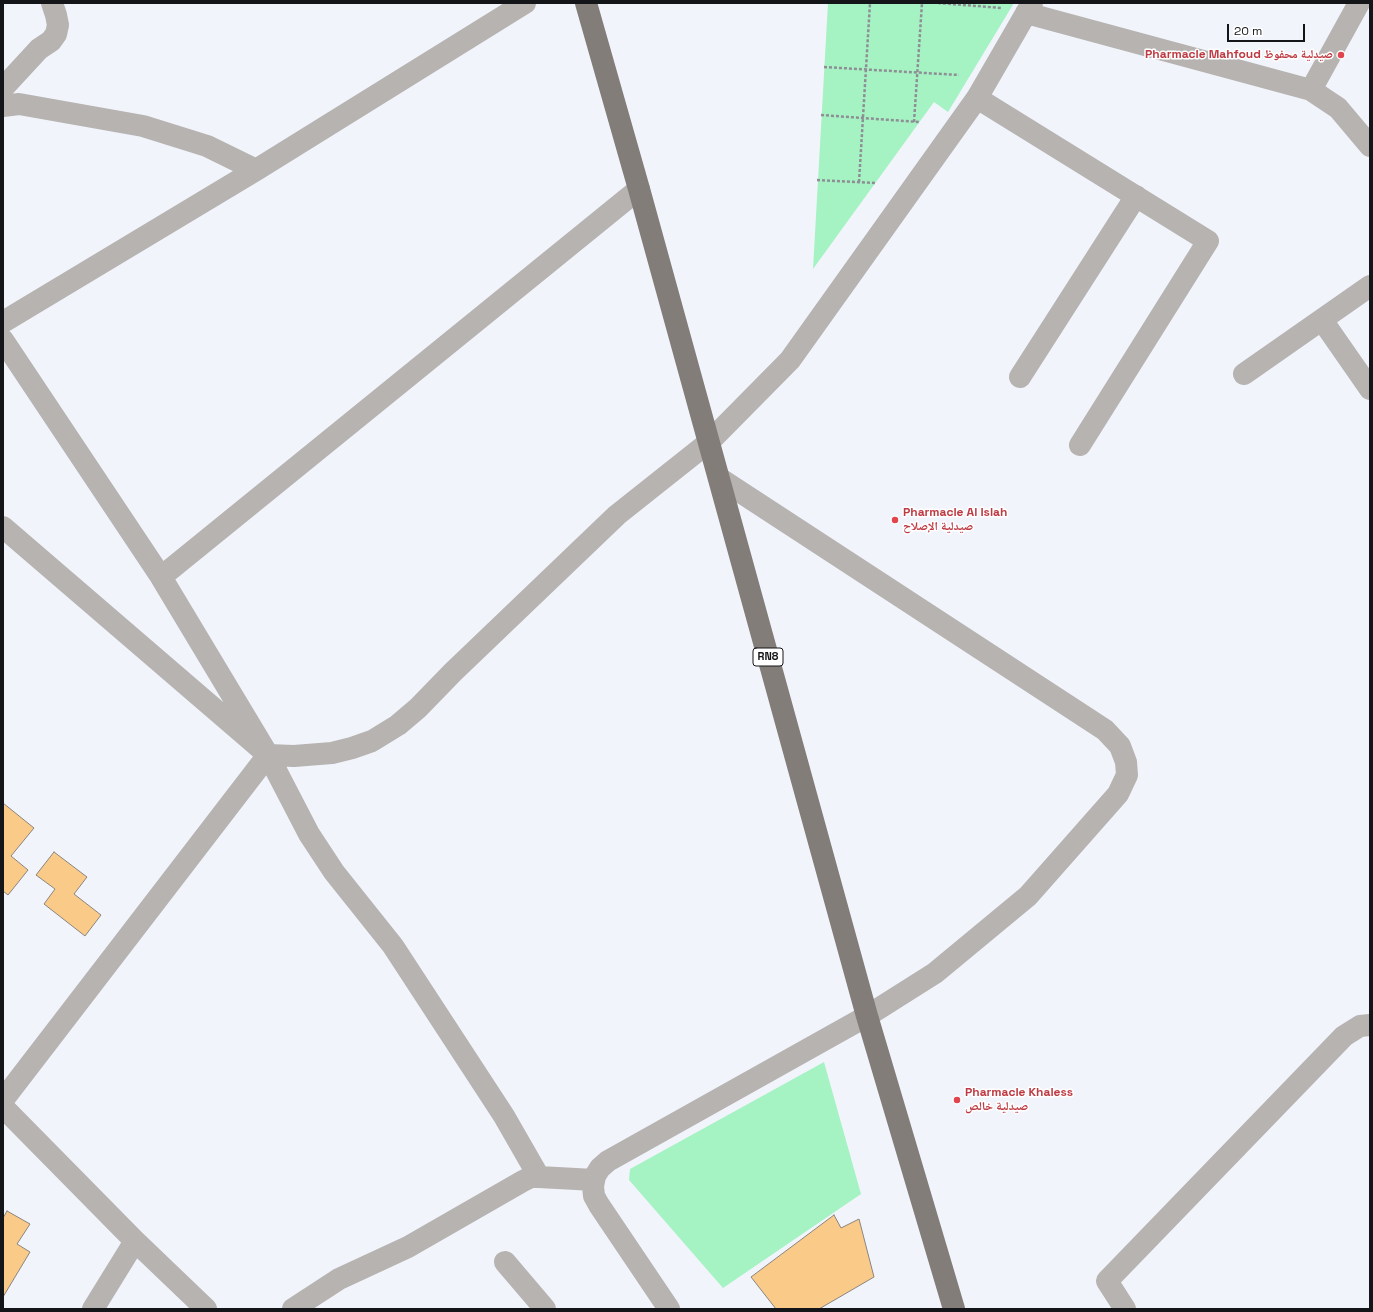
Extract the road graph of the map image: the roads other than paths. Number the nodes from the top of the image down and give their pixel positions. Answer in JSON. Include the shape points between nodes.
{"nodes":[{"id":1,"x":52,"y":3,"type":"edge"},
{"id":2,"x":525,"y":3,"type":"edge"},
{"id":3,"x":586,"y":3,"type":"edge"},
{"id":4,"x":1359,"y":3,"type":"edge"},
{"id":5,"x":1029,"y":8,"type":"edge"},
{"id":6,"x":3,"y":88,"type":"edge"},
{"id":7,"x":1311,"y":90,"type":"junction"},
{"id":8,"x":977,"y":98,"type":"junction"},
{"id":9,"x":3,"y":106,"type":"edge"},
{"id":10,"x":1370,"y":146,"type":"edge"},
{"id":11,"x":256,"y":170,"type":"junction"},
{"id":12,"x":639,"y":189,"type":"junction"},
{"id":13,"x":1136,"y":196,"type":"junction"},
{"id":14,"x":1370,"y":286,"type":"edge"},
{"id":15,"x":1322,"y":320,"type":"junction"},
{"id":16,"x":3,"y":322,"type":"edge"},
{"id":17,"x":3,"y":340,"type":"edge"},
{"id":18,"x":1244,"y":374,"type":"dead end"},
{"id":19,"x":1020,"y":377,"type":"dead end"},
{"id":20,"x":1370,"y":388,"type":"edge"},
{"id":21,"x":709,"y":442,"type":"junction"},
{"id":22,"x":1080,"y":445,"type":"dead end"},
{"id":23,"x":718,"y":478,"type":"junction"},
{"id":24,"x":3,"y":527,"type":"edge"},
{"id":25,"x":161,"y":577,"type":"junction"},
{"id":26,"x":268,"y":755,"type":"junction"},
{"id":27,"x":867,"y":1016,"type":"junction"},
{"id":28,"x":1370,"y":1025,"type":"edge"},
{"id":29,"x":3,"y":1100,"type":"edge"},
{"id":30,"x":3,"y":1107,"type":"edge"},
{"id":31,"x":538,"y":1177,"type":"junction"},
{"id":32,"x":594,"y":1180,"type":"junction"},
{"id":33,"x":135,"y":1241,"type":"junction"},
{"id":34,"x":505,"y":1262,"type":"dead end"},
{"id":35,"x":93,"y":1309,"type":"edge"},
{"id":36,"x":206,"y":1309,"type":"edge"},
{"id":37,"x":293,"y":1309,"type":"edge"},
{"id":38,"x":545,"y":1309,"type":"edge"},
{"id":39,"x":669,"y":1309,"type":"edge"},
{"id":40,"x":954,"y":1309,"type":"edge"},
{"id":41,"x":1125,"y":1309,"type":"edge"}],
"edges":[{"from":1,"to":6,"type":"street","via":[[58,25],[56,34]]},
{"from":2,"to":11,"type":"street"},
{"from":3,"to":12,"type":"main road","number":"RN8"},
{"from":4,"to":7,"type":"street"},
{"from":5,"to":7,"type":"street"},
{"from":5,"to":8,"type":"street"},
{"from":7,"to":10,"type":"street","via":[[1338,108]]},
{"from":8,"to":13,"type":"street"},
{"from":8,"to":21,"type":"street","via":[[790,360]]},
{"from":9,"to":11,"type":"street","via":[[19,104],[143,126],[207,146]]},
{"from":11,"to":16,"type":"street"},
{"from":12,"to":21,"type":"main road","number":"RN8"},
{"from":12,"to":25,"type":"street"},
{"from":13,"to":19,"type":"street"},
{"from":13,"to":22,"type":"street","via":[[1208,241]]},
{"from":14,"to":15,"type":"street"},
{"from":15,"to":18,"type":"street"},
{"from":15,"to":20,"type":"street"},
{"from":17,"to":25,"type":"street"},
{"from":21,"to":23,"type":"main road","number":"RN8"},
{"from":21,"to":26,"type":"street","via":[[617,515],[398,725],[372,741],[332,753]]},
{"from":23,"to":27,"type":"main road","number":"RN8"},
{"from":23,"to":27,"type":"street","via":[[1105,730],[1120,746],[1126,762],[1127,775],[1118,794],[1028,896],[935,973]]},
{"from":24,"to":26,"type":"street"},
{"from":25,"to":26,"type":"street"},
{"from":26,"to":29,"type":"street"},
{"from":26,"to":31,"type":"street","via":[[309,834],[334,872],[393,946],[504,1116]]},
{"from":27,"to":32,"type":"street","via":[[608,1161],[600,1168]]},
{"from":27,"to":40,"type":"main road","number":"RN8"},
{"from":28,"to":41,"type":"street","via":[[1360,1026],[1344,1036],[1107,1281]]},
{"from":30,"to":33,"type":"street"},
{"from":31,"to":32,"type":"street"},
{"from":31,"to":37,"type":"street","via":[[523,1181],[408,1247],[339,1279]]},
{"from":32,"to":39,"type":"street","via":[[594,1196],[599,1205]]},
{"from":33,"to":35,"type":"street"},
{"from":33,"to":36,"type":"street"},
{"from":34,"to":38,"type":"street"}]}
